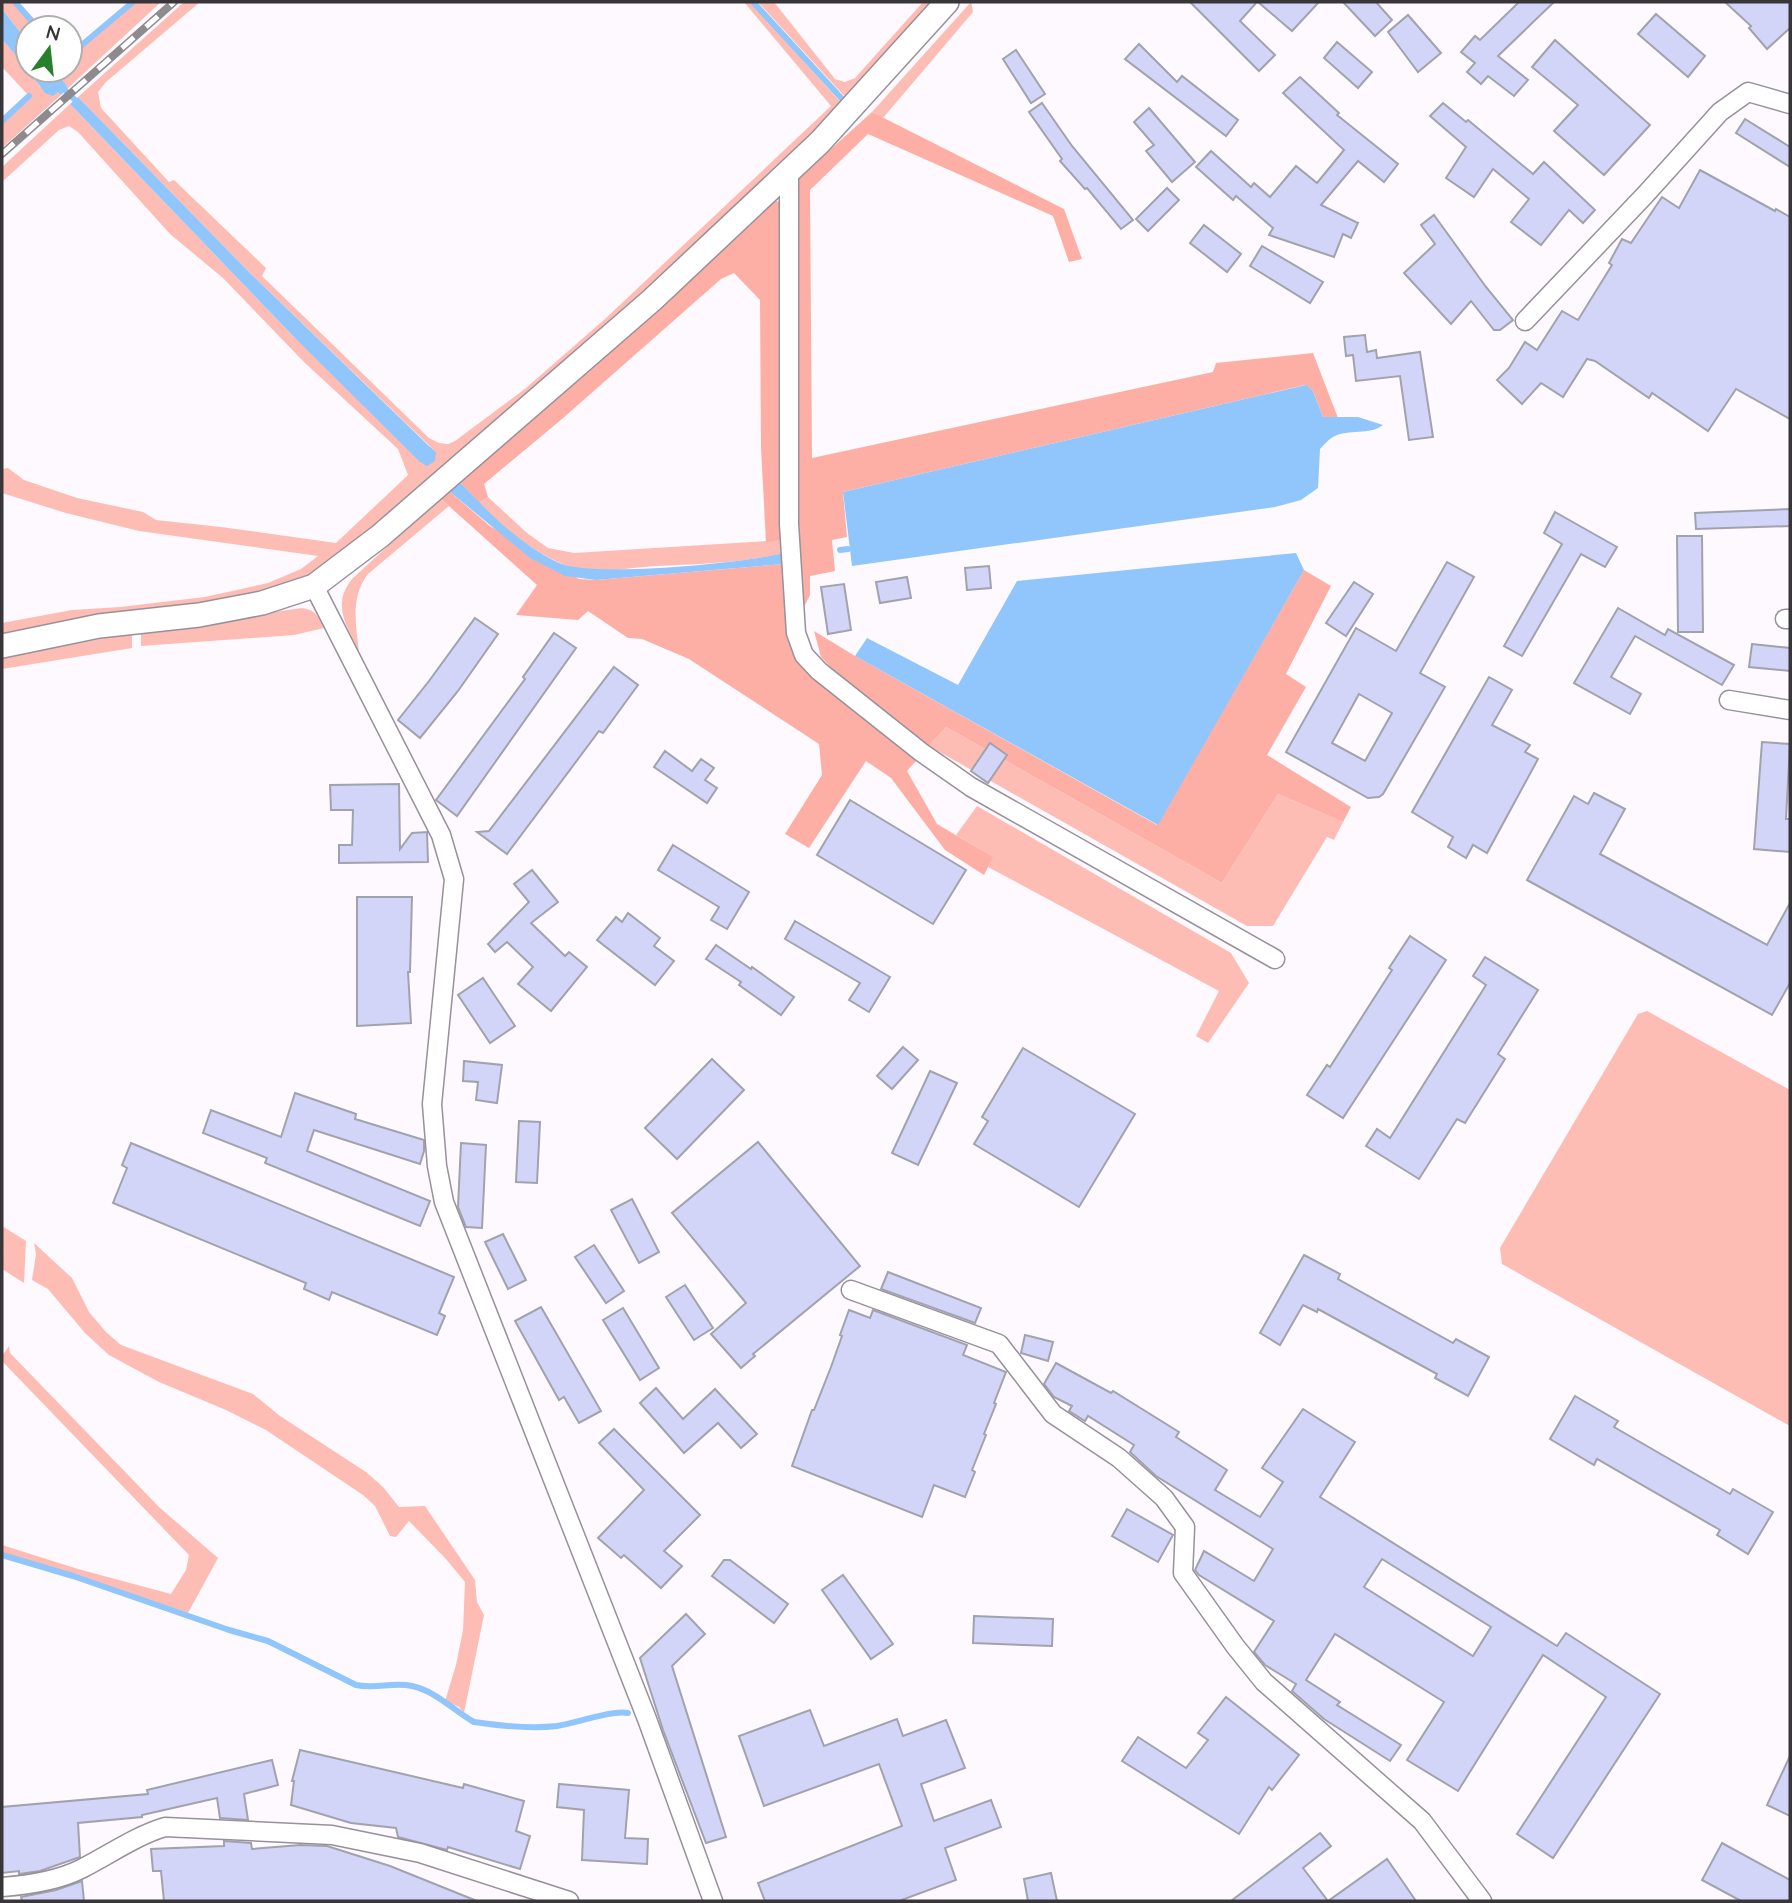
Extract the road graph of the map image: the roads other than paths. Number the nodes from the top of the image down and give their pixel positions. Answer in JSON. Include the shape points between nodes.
{"nodes":[{"id":1,"x":947,"y":2,"type":"edge"},
{"id":2,"x":1790,"y":104,"type":"edge"},
{"id":3,"x":789,"y":171,"type":"junction"},
{"id":4,"x":1525,"y":321,"type":"dead end"},
{"id":5,"x":314,"y":586,"type":"junction"},
{"id":6,"x":2,"y":646,"type":"edge"},
{"id":7,"x":1730,"y":701,"type":"dead end"},
{"id":8,"x":1790,"y":710,"type":"edge"},
{"id":9,"x":1275,"y":958,"type":"dead end"},
{"id":10,"x":851,"y":1290,"type":"dead end"},
{"id":11,"x":2,"y":1887,"type":"edge"},
{"id":12,"x":569,"y":1901,"type":"edge"},
{"id":13,"x":713,"y":1901,"type":"edge"},
{"id":14,"x":1482,"y":1901,"type":"edge"}],
"edges":[{"from":1,"to":3,"type":"main road"},
{"from":2,"to":4,"type":"street","via":[[1748,92],[1720,112]]},
{"from":3,"to":5,"type":"main road","via":[[652,300],[380,536]]},
{"from":3,"to":9,"type":"street","via":[[789,524],[796,633],[804,655],[921,752],[971,787]]},
{"from":5,"to":6,"type":"main road","via":[[262,603],[99,626]]},
{"from":5,"to":13,"type":"street","via":[[441,835],[454,879],[432,1104],[444,1202],[647,1719]]},
{"from":7,"to":8,"type":"street"},
{"from":10,"to":14,"type":"street","via":[[999,1344],[1053,1414],[1119,1458],[1164,1498],[1185,1527],[1183,1573],[1256,1673],[1423,1821]]},
{"from":11,"to":12,"type":"street","via":[[35,1884],[79,1870],[146,1832],[164,1827],[332,1835],[420,1853]]}]}
